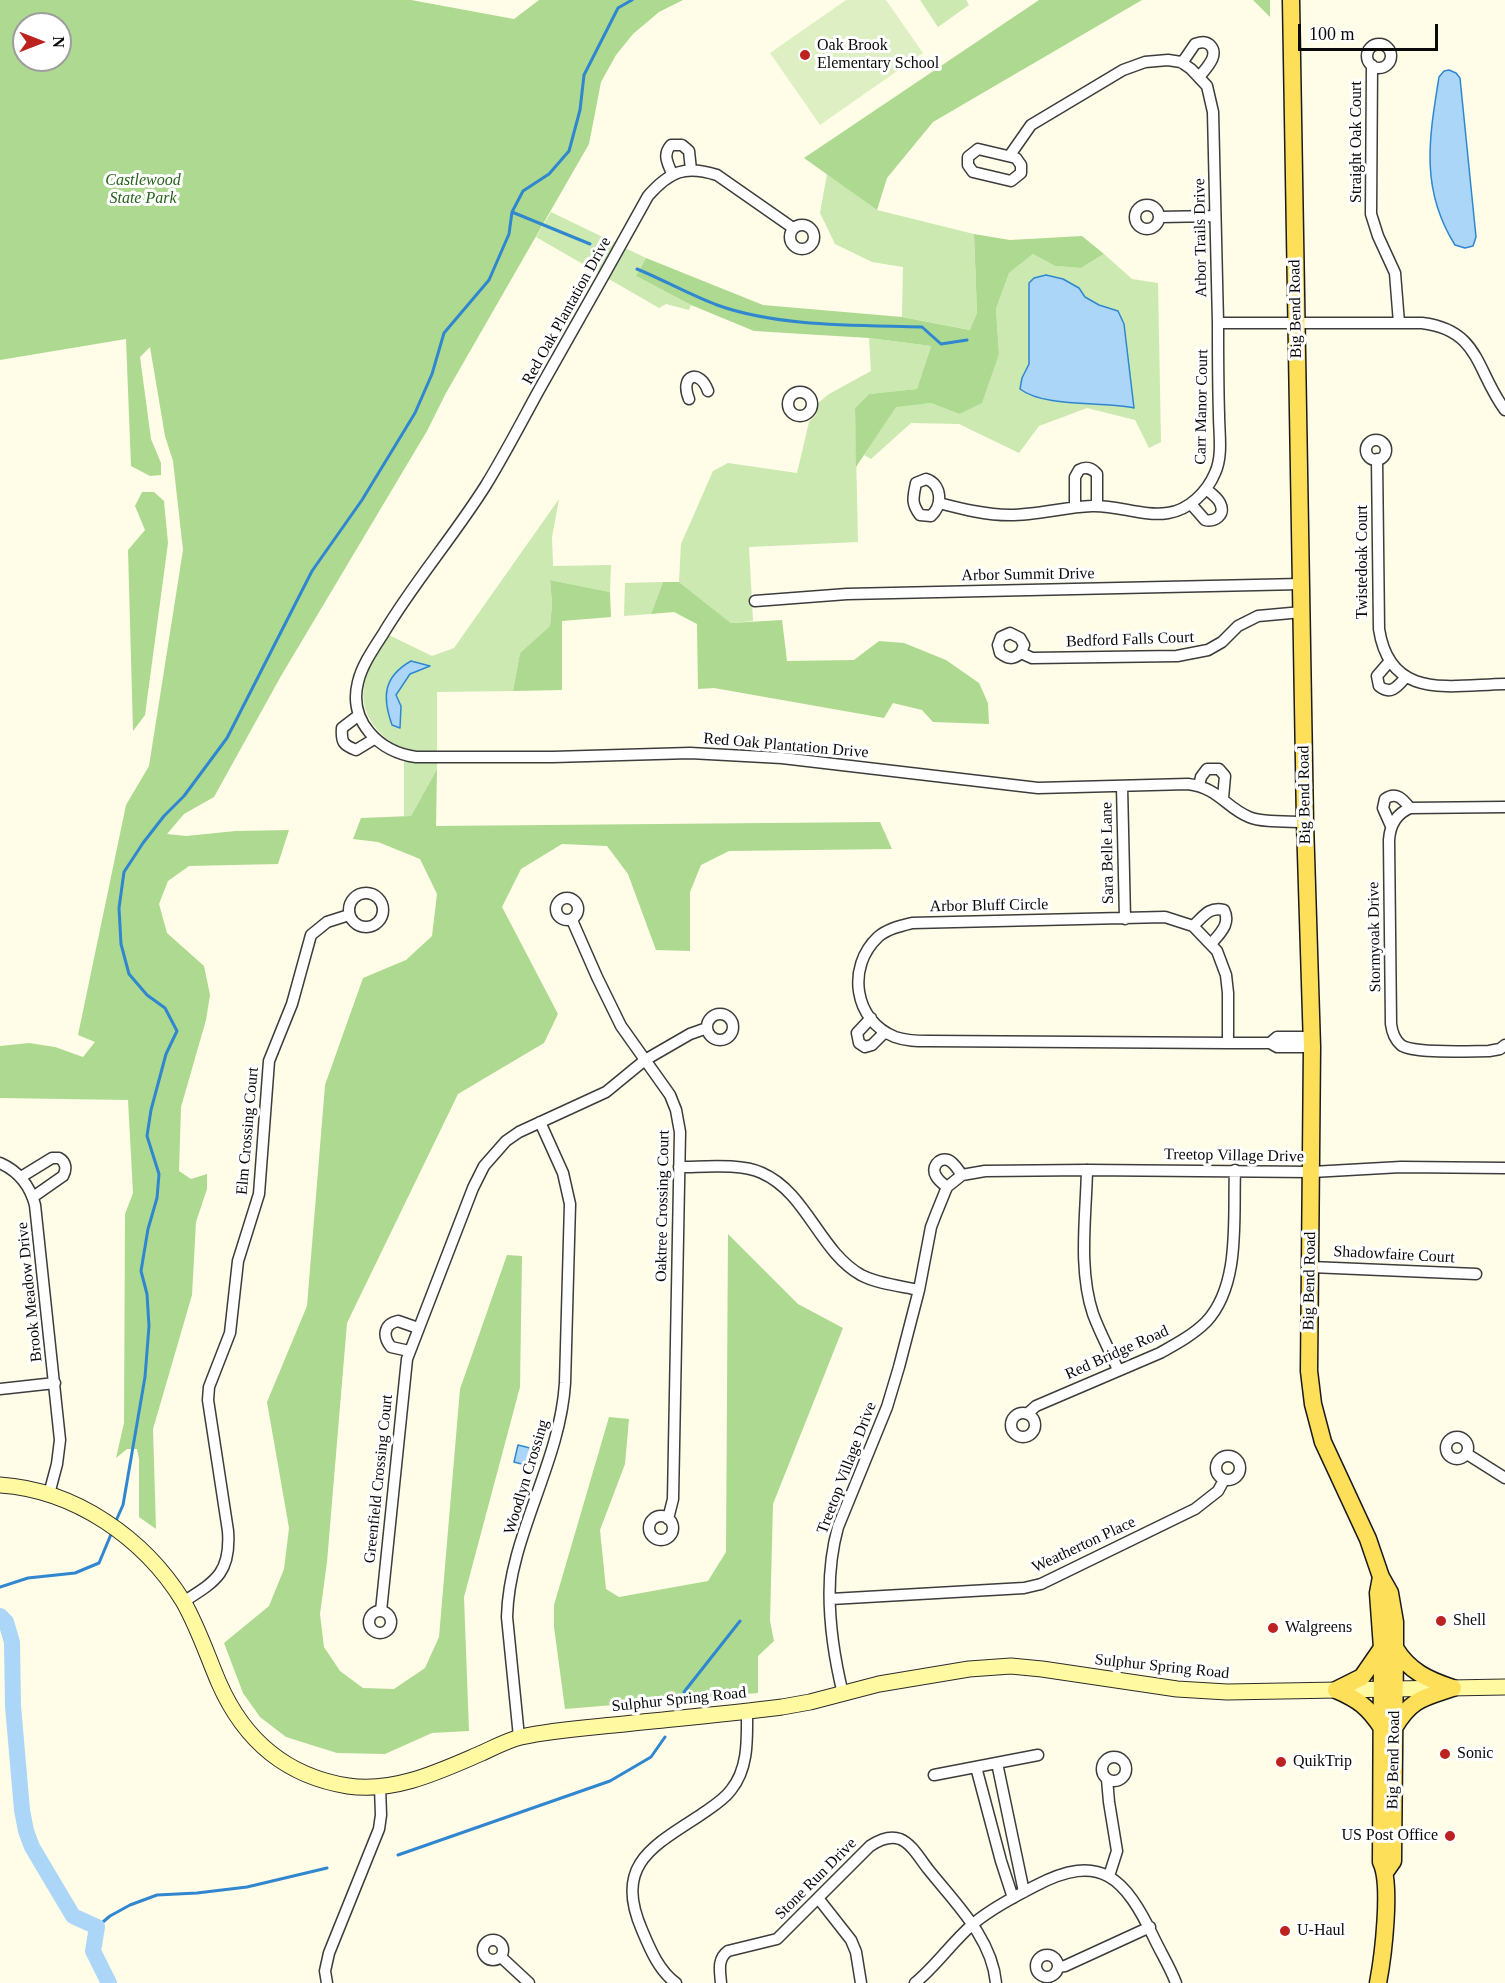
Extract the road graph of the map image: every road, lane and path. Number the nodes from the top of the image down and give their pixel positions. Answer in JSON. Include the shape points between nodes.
{"nodes":[{"id":1,"x":1291,"y":0,"type":"edge"},
{"id":2,"x":1182,"y":63,"type":"junction"},
{"id":3,"x":1372,"y":65,"type":"dead end"},
{"id":4,"x":1200,"y":76,"type":"junction"},
{"id":5,"x":1010,"y":155,"type":"junction"},
{"id":6,"x":691,"y":170,"type":"junction"},
{"id":7,"x":672,"y":174,"type":"junction"},
{"id":8,"x":1215,"y":216,"type":"junction"},
{"id":9,"x":1160,"y":217,"type":"dead end"},
{"id":10,"x":793,"y":228,"type":"dead end"},
{"id":11,"x":1296,"y":322,"type":"junction"},
{"id":12,"x":1218,"y":323,"type":"junction"},
{"id":13,"x":1399,"y":323,"type":"junction"},
{"id":14,"x":708,"y":392,"type":"dead end"},
{"id":15,"x":689,"y":399,"type":"dead end"},
{"id":16,"x":1505,"y":410,"type":"edge"},
{"id":17,"x":1377,"y":459,"type":"dead end"},
{"id":18,"x":1206,"y":489,"type":"junction"},
{"id":19,"x":939,"y":503,"type":"dead end"},
{"id":20,"x":1191,"y":504,"type":"junction"},
{"id":21,"x":1097,"y":506,"type":"junction"},
{"id":22,"x":1075,"y":507,"type":"junction"},
{"id":23,"x":1301,"y":584,"type":"junction"},
{"id":24,"x":756,"y":601,"type":"dead end"},
{"id":25,"x":1302,"y":612,"type":"junction"},
{"id":26,"x":1021,"y":653,"type":"dead end"},
{"id":27,"x":1389,"y":662,"type":"junction"},
{"id":28,"x":1406,"y":677,"type":"junction"},
{"id":29,"x":1505,"y":684,"type":"edge"},
{"id":30,"x":359,"y":716,"type":"junction"},
{"id":31,"x":374,"y":739,"type":"junction"},
{"id":32,"x":1122,"y":786,"type":"junction"},
{"id":33,"x":1199,"y":786,"type":"junction"},
{"id":34,"x":1223,"y":798,"type":"junction"},
{"id":35,"x":1505,"y":807,"type":"edge"},
{"id":36,"x":1410,"y":808,"type":"junction"},
{"id":37,"x":1305,"y":822,"type":"junction"},
{"id":38,"x":1391,"y":825,"type":"junction"},
{"id":39,"x":349,"y":915,"type":"dead end"},
{"id":40,"x":1125,"y":919,"type":"junction"},
{"id":41,"x":572,"y":920,"type":"dead end"},
{"id":42,"x":1193,"y":926,"type":"junction"},
{"id":43,"x":1212,"y":944,"type":"junction"},
{"id":44,"x":871,"y":1018,"type":"junction"},
{"id":45,"x":707,"y":1028,"type":"dead end"},
{"id":46,"x":885,"y":1032,"type":"junction"},
{"id":47,"x":1312,"y":1042,"type":"junction"},
{"id":48,"x":1228,"y":1043,"type":"junction"},
{"id":49,"x":1505,"y":1045,"type":"edge"},
{"id":50,"x":645,"y":1060,"type":"junction"},
{"id":51,"x":540,"y":1122,"type":"junction"},
{"id":52,"x":0,"y":1163,"type":"edge"},
{"id":53,"x":679,"y":1167,"type":"junction"},
{"id":54,"x":1505,"y":1168,"type":"edge"},
{"id":55,"x":1087,"y":1170,"type":"junction"},
{"id":56,"x":1235,"y":1170,"type":"junction"},
{"id":57,"x":1312,"y":1172,"type":"junction"},
{"id":58,"x":962,"y":1175,"type":"junction"},
{"id":59,"x":21,"y":1177,"type":"junction"},
{"id":60,"x":947,"y":1187,"type":"junction"},
{"id":61,"x":33,"y":1197,"type":"junction"},
{"id":62,"x":1311,"y":1266,"type":"junction"},
{"id":63,"x":1476,"y":1274,"type":"dead end"},
{"id":64,"x":919,"y":1290,"type":"junction"},
{"id":65,"x":418,"y":1328,"type":"junction"},
{"id":66,"x":409,"y":1351,"type":"junction"},
{"id":67,"x":1118,"y":1370,"type":"junction"},
{"id":68,"x":55,"y":1383,"type":"junction"},
{"id":69,"x":0,"y":1389,"type":"edge"},
{"id":70,"x":1027,"y":1414,"type":"dead end"},
{"id":71,"x":1467,"y":1454,"type":"dead end"},
{"id":72,"x":1505,"y":1478,"type":"edge"},
{"id":73,"x":1224,"y":1480,"type":"dead end"},
{"id":74,"x":0,"y":1485,"type":"edge"},
{"id":75,"x":49,"y":1494,"type":"junction"},
{"id":76,"x":668,"y":1519,"type":"dead end"},
{"id":77,"x":831,"y":1599,"type":"junction"},
{"id":78,"x":183,"y":1602,"type":"junction"},
{"id":79,"x":381,"y":1611,"type":"dead end"},
{"id":80,"x":1389,"y":1648,"type":"junction"},
{"id":81,"x":1505,"y":1687,"type":"edge"},
{"id":82,"x":1453,"y":1688,"type":"junction"},
{"id":83,"x":1389,"y":1689,"type":"junction"},
{"id":84,"x":1336,"y":1690,"type":"junction"},
{"id":85,"x":843,"y":1694,"type":"junction"},
{"id":86,"x":747,"y":1711,"type":"junction"},
{"id":87,"x":1388,"y":1728,"type":"junction"},
{"id":88,"x":519,"y":1737,"type":"junction"},
{"id":89,"x":1038,"y":1755,"type":"dead end"},
{"id":90,"x":997,"y":1763,"type":"junction"},
{"id":91,"x":976,"y":1767,"type":"junction"},
{"id":92,"x":934,"y":1775,"type":"dead end"},
{"id":93,"x":1107,"y":1779,"type":"dead end"},
{"id":94,"x":380,"y":1787,"type":"junction"},
{"id":95,"x":1109,"y":1876,"type":"junction"},
{"id":96,"x":1024,"y":1892,"type":"junction"},
{"id":97,"x":818,"y":1898,"type":"junction"},
{"id":98,"x":1013,"y":1898,"type":"junction"},
{"id":99,"x":973,"y":1924,"type":"junction"},
{"id":100,"x":1150,"y":1927,"type":"junction"},
{"id":101,"x":501,"y":1958,"type":"dead end"},
{"id":102,"x":1058,"y":1967,"type":"dead end"},
{"id":103,"x":672,"y":1982,"type":"edge"},
{"id":104,"x":327,"y":1983,"type":"edge"},
{"id":105,"x":529,"y":1983,"type":"edge"},
{"id":106,"x":721,"y":1983,"type":"edge"},
{"id":107,"x":861,"y":1983,"type":"edge"},
{"id":108,"x":915,"y":1983,"type":"edge"},
{"id":109,"x":996,"y":1983,"type":"edge"},
{"id":110,"x":1176,"y":1983,"type":"edge"},
{"id":111,"x":1378,"y":1983,"type":"edge"}],
"edges":[{"from":1,"to":11,"type":"main road","name":"Big Bend Road"},
{"from":2,"to":4,"type":"street"},
{"from":2,"to":4,"type":"street","via":[[1195,44],[1209,44],[1213,58]]},
{"from":2,"to":5,"type":"street","via":[[1158,60],[1123,70],[1031,125]]},
{"from":3,"to":13,"type":"street","name":"Straight Oak Court","via":[[1371,214],[1395,273]]},
{"from":4,"to":8,"type":"street","name":"Arbor Trails Drive","via":[[1207,86],[1213,112]]},
{"from":5,"to":5,"type":"street","via":[[978,149],[971,153],[968,165],[979,175],[1011,181],[1022,169]]},
{"from":6,"to":7,"type":"street","name":"Red Oak Plantation Drive"},
{"from":6,"to":7,"type":"street","via":[[689,151],[682,145],[671,145],[665,156]]},
{"from":6,"to":10,"type":"street","name":"Red Oak Plantation Drive","via":[[717,176]]},
{"from":7,"to":30,"type":"street","name":"Red Oak Plantation Drive","via":[[648,196],[486,484],[372,651],[358,682]]},
{"from":8,"to":9,"type":"street"},
{"from":8,"to":12,"type":"street","name":"Arbor Trails Drive"},
{"from":11,"to":12,"type":"street"},
{"from":11,"to":13,"type":"street"},
{"from":11,"to":23,"type":"main road","name":"Big Bend Road"},
{"from":12,"to":18,"type":"street","name":"Carr Manor Court","via":[[1219,448],[1216,472]]},
{"from":13,"to":16,"type":"street","via":[[1438,325],[1460,337],[1481,363]]},
{"from":14,"to":15,"type":"street","via":[[703,380],[690,378],[685,384]]},
{"from":17,"to":27,"type":"street","name":"Twistedoak Court","via":[[1378,629]]},
{"from":18,"to":20,"type":"street","name":"Carr Manor Court"},
{"from":18,"to":20,"type":"street","name":"Carr Manor Court","via":[[1222,506],[1217,519],[1205,520]]},
{"from":19,"to":22,"type":"street","name":"Carr Manor Court","via":[[992,515]]},
{"from":20,"to":21,"type":"street","name":"Carr Manor Court","via":[[1172,513],[1151,514]]},
{"from":21,"to":22,"type":"street","name":"Carr Manor Court"},
{"from":21,"to":22,"type":"street","via":[[1097,474],[1086,468],[1075,477]]},
{"from":23,"to":24,"type":"street","name":"Arbor Summit Drive","via":[[847,594]]},
{"from":23,"to":25,"type":"main road","name":"Big Bend Road"},
{"from":25,"to":26,"type":"street","name":"Bedford Falls Court","via":[[1258,615],[1199,654],[1032,658]]},
{"from":25,"to":37,"type":"main road","name":"Big Bend Road"},
{"from":27,"to":28,"type":"street","name":"Twistedoak Court"},
{"from":27,"to":28,"type":"street","via":[[1377,676],[1379,686],[1391,691]]},
{"from":28,"to":29,"type":"street","name":"Twistedoak Court","via":[[1435,685]]},
{"from":30,"to":31,"type":"street","name":"Red Oak Plantation Drive"},
{"from":30,"to":31,"type":"street","via":[[342,728],[341,740],[356,750]]},
{"from":31,"to":32,"type":"street","name":"Red Oak Plantation Drive","via":[[390,750],[416,757],[690,753],[782,759],[1038,788]]},
{"from":32,"to":33,"type":"street","name":"Red Oak Plantation Drive"},
{"from":32,"to":40,"type":"street","name":"Sara Belle Lane"},
{"from":33,"to":34,"type":"street","name":"Red Oak Plantation Drive"},
{"from":33,"to":34,"type":"street","via":[[1207,769],[1219,769],[1225,776]]},
{"from":34,"to":37,"type":"street","name":"Red Oak Plantation Drive","via":[[1252,819]]},
{"from":35,"to":36,"type":"street","name":"Stormyoak Drive"},
{"from":36,"to":38,"type":"street"},
{"from":36,"to":38,"type":"street","name":"Stormyoak Drive","via":[[1399,796],[1385,799],[1383,808]]},
{"from":37,"to":47,"type":"main road","name":"Big Bend Road"},
{"from":38,"to":49,"type":"street","name":"Stormyoak Drive","via":[[1390,1024],[1394,1038],[1414,1050],[1490,1051]]},
{"from":39,"to":78,"type":"street","name":"Elm Crossing Court","via":[[327,922],[311,935],[292,1004],[269,1062],[259,1194],[238,1262],[230,1333],[209,1387],[228,1531],[227,1560],[213,1583]]},
{"from":40,"to":42,"type":"street","name":"Arbor Bluff Circle","via":[[1165,917]]},
{"from":40,"to":44,"type":"street","name":"Arbor Bluff Circle","via":[[929,922],[895,927],[879,937],[859,967],[861,1002]]},
{"from":41,"to":50,"type":"street","name":"Oaktree Crossing Court","via":[[621,1026]]},
{"from":42,"to":43,"type":"street","name":"Arbor Bluff Circle"},
{"from":42,"to":43,"type":"street","via":[[1210,910],[1224,910],[1225,925]]},
{"from":43,"to":48,"type":"street","name":"Arbor Bluff Circle","via":[[1226,975]]},
{"from":44,"to":46,"type":"street","name":"Arbor Bluff Circle"},
{"from":44,"to":46,"type":"street","via":[[857,1033],[859,1043],[865,1047],[872,1045]]},
{"from":45,"to":50,"type":"street","name":"Greenfield Crossing Court"},
{"from":46,"to":48,"type":"street","name":"Arbor Bluff Circle","via":[[916,1041]]},
{"from":47,"to":48,"type":"street","name":"Arbor Bluff Circle","via":[[1277,1047],[1270,1042]]},
{"from":47,"to":57,"type":"main road","name":"Big Bend Road"},
{"from":50,"to":51,"type":"street","name":"Greenfield Crossing Court","via":[[606,1092]]},
{"from":50,"to":53,"type":"street","name":"Oaktree Crossing Court","via":[[676,1110]]},
{"from":51,"to":65,"type":"street","name":"Greenfield Crossing Court","via":[[506,1141],[484,1166]]},
{"from":51,"to":88,"type":"street","name":"Woodlyn Crossing","via":[[563,1173],[570,1203],[565,1383],[556,1440],[507,1599]]},
{"from":52,"to":59,"type":"street","name":"Brook Meadow Drive"},
{"from":53,"to":64,"type":"street","via":[[747,1168],[762,1173],[790,1193],[851,1268],[876,1280]]},
{"from":53,"to":76,"type":"street","name":"Oaktree Crossing Court","via":[[673,1499]]},
{"from":54,"to":57,"type":"street","name":"Treetop Village Drive","via":[[1401,1167]]},
{"from":55,"to":56,"type":"street","name":"Treetop Village Drive"},
{"from":55,"to":58,"type":"street","name":"Treetop Village Drive","via":[[985,1171]]},
{"from":55,"to":67,"type":"street","via":[[1085,1271],[1093,1314]]},
{"from":56,"to":57,"type":"street","name":"Treetop Village Drive"},
{"from":56,"to":67,"type":"street","name":"Red Bridge Road","via":[[1232,1262],[1216,1306],[1207,1320],[1179,1342]]},
{"from":57,"to":62,"type":"main road","name":"Big Bend Road"},
{"from":58,"to":60,"type":"street","name":"Treetop Village Drive"},
{"from":58,"to":60,"type":"street","via":[[951,1161],[939,1162],[935,1175]]},
{"from":59,"to":61,"type":"street","name":"Brook Meadow Drive"},
{"from":59,"to":61,"type":"street","name":"Brook Meadow Drive","via":[[52,1158],[64,1163],[63,1176]]},
{"from":60,"to":64,"type":"street","name":"Treetop Village Drive","via":[[931,1227]]},
{"from":61,"to":68,"type":"street","name":"Brook Meadow Drive"},
{"from":62,"to":63,"type":"street","name":"Shadowfaire Court"},
{"from":62,"to":80,"type":"main road","name":"Big Bend Road","via":[[1309,1371],[1313,1404],[1327,1452],[1390,1593],[1395,1622]]},
{"from":64,"to":77,"type":"street","name":"Treetop Village Drive","via":[[887,1407],[838,1527],[833,1546]]},
{"from":65,"to":66,"type":"street","name":"Greenfield Crossing Court"},
{"from":65,"to":66,"type":"street","via":[[398,1321],[386,1330],[391,1347]]},
{"from":66,"to":79,"type":"street","name":"Greenfield Crossing Court"},
{"from":67,"to":70,"type":"street","name":"Red Bridge Road","via":[[1036,1406]]},
{"from":68,"to":69,"type":"street","name":"Brook Meadow Drive"},
{"from":68,"to":75,"type":"street","name":"Brook Meadow Drive","via":[[60,1450]]},
{"from":71,"to":72,"type":"street"},
{"from":73,"to":77,"type":"street","name":"Weatherton Place","via":[[1218,1491],[1195,1509],[1041,1584]]},
{"from":74,"to":75,"type":"street","name":"Sulphur Spring Road"},
{"from":75,"to":78,"type":"street","name":"Sulphur Spring Road","via":[[127,1535],[154,1561]]},
{"from":77,"to":85,"type":"street","name":"Treetop Village Drive","via":[[831,1633]]},
{"from":78,"to":94,"type":"street","name":"Sulphur Spring Road","via":[[236,1716],[266,1751],[309,1776],[349,1786]]},
{"from":80,"to":82,"type":"main road","via":[[1411,1669],[1432,1682]]},
{"from":80,"to":83,"type":"main road","name":"Big Bend Road"},
{"from":80,"to":84,"type":"main road","via":[[1362,1677]]},
{"from":81,"to":82,"type":"street","name":"Sulphur Spring Road"},
{"from":82,"to":83,"type":"street","name":"Sulphur Spring Road"},
{"from":82,"to":87,"type":"main road","via":[[1408,1706]]},
{"from":83,"to":84,"type":"street","name":"Sulphur Spring Road"},
{"from":83,"to":87,"type":"main road","name":"Big Bend Road"},
{"from":84,"to":85,"type":"street","name":"Sulphur Spring Road","via":[[1177,1689],[1011,1666],[969,1669]]},
{"from":84,"to":87,"type":"main road","via":[[1351,1696]]},
{"from":85,"to":86,"type":"street","name":"Sulphur Spring Road"},
{"from":86,"to":88,"type":"street","name":"Sulphur Spring Road"},
{"from":86,"to":103,"type":"street","via":[[745,1762],[732,1790],[719,1803],[663,1839],[636,1869],[631,1893],[636,1918]]},
{"from":87,"to":111,"type":"main road","name":"Big Bend Road","via":[[1381,1862],[1386,1871],[1385,1909]]},
{"from":88,"to":94,"type":"street","name":"Sulphur Spring Road","via":[[418,1779]]},
{"from":89,"to":90,"type":"street"},
{"from":90,"to":91,"type":"street"},
{"from":90,"to":96,"type":"street"},
{"from":91,"to":92,"type":"street"},
{"from":91,"to":98,"type":"street"},
{"from":93,"to":95,"type":"street","via":[[1117,1851]]},
{"from":94,"to":104,"type":"street","via":[[379,1829],[329,1953]]},
{"from":95,"to":96,"type":"street","via":[[1078,1870],[1052,1877]]},
{"from":95,"to":100,"type":"street","via":[[1129,1892]]},
{"from":96,"to":98,"type":"street"},
{"from":97,"to":99,"type":"street","name":"Stone Run Drive","via":[[870,1846],[891,1837],[909,1845]]},
{"from":97,"to":106,"type":"street","name":"Stone Run Drive","via":[[777,1939],[724,1954],[719,1967]]},
{"from":97,"to":107,"type":"street","via":[[851,1940]]},
{"from":98,"to":99,"type":"street"},
{"from":99,"to":108,"type":"street"},
{"from":99,"to":109,"type":"street","via":[[988,1953]]},
{"from":100,"to":102,"type":"street"},
{"from":100,"to":110,"type":"street"},
{"from":101,"to":105,"type":"street"}]}
